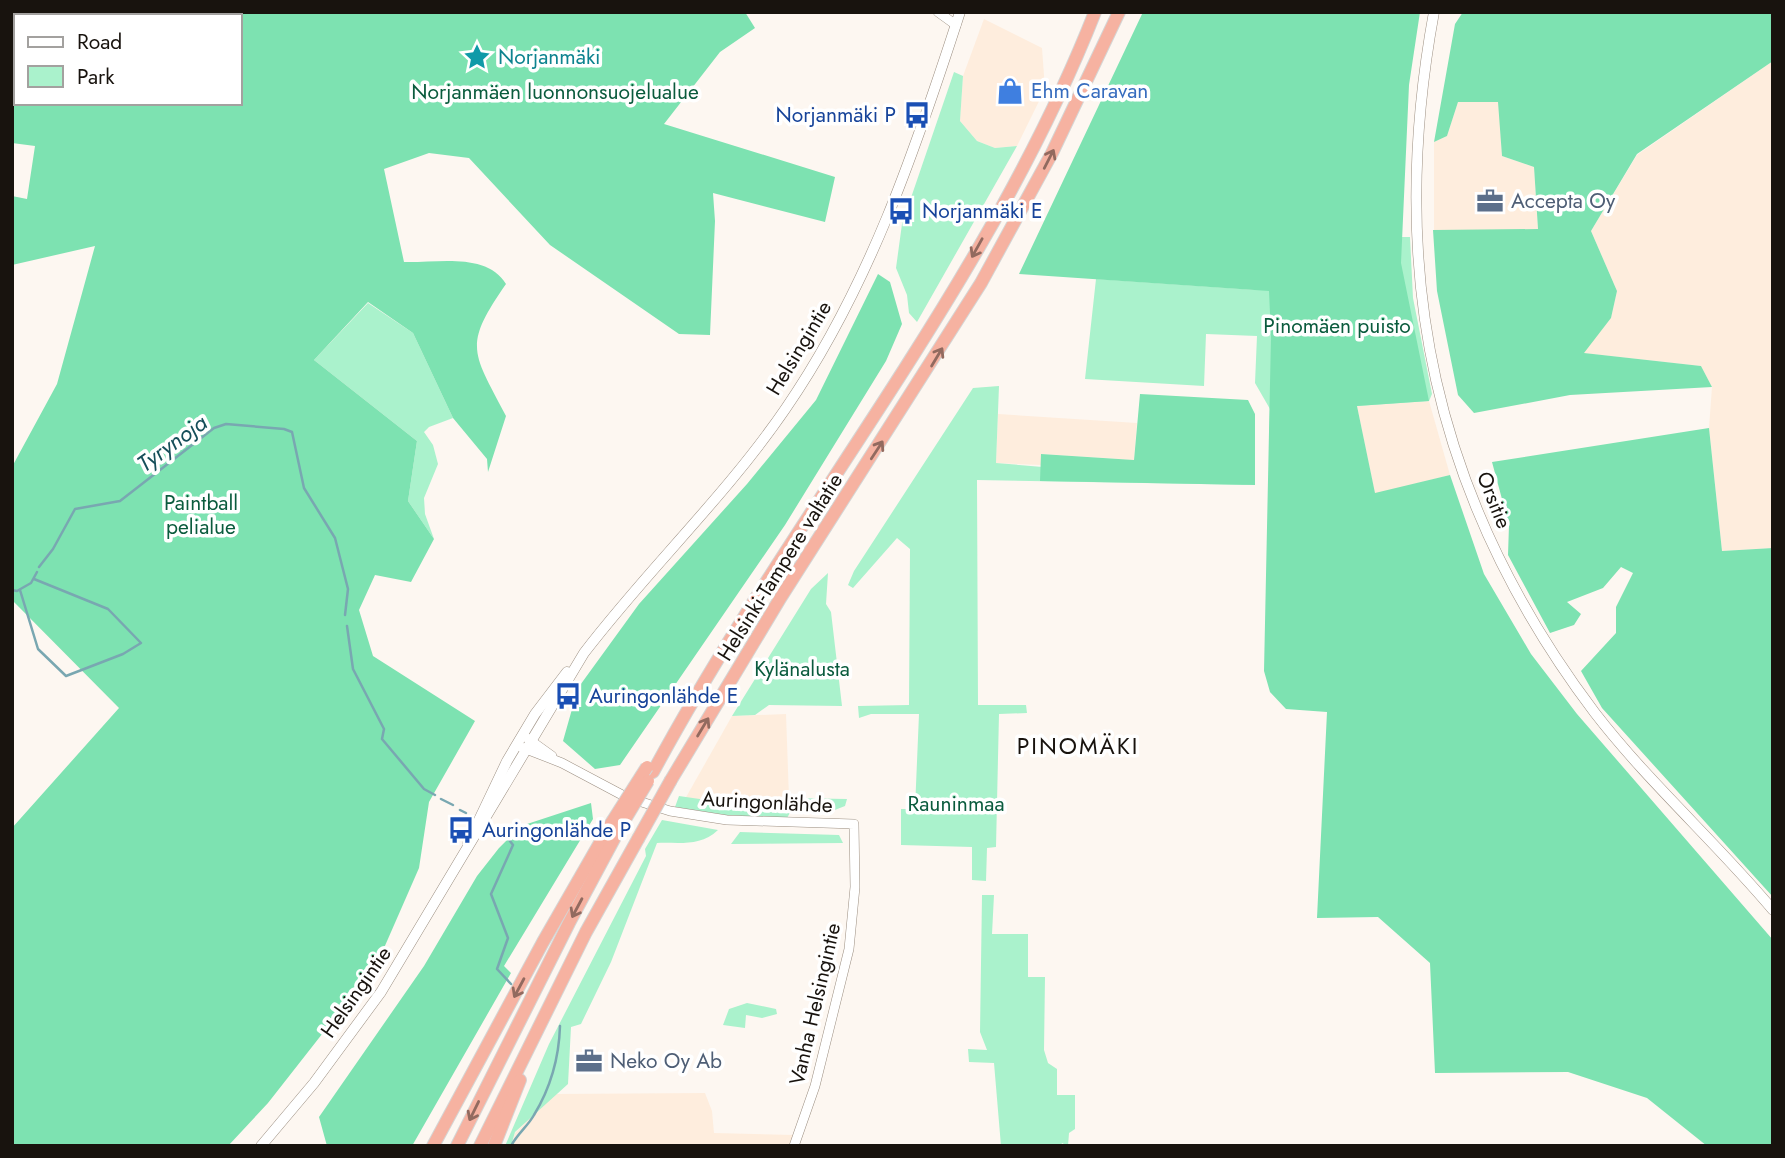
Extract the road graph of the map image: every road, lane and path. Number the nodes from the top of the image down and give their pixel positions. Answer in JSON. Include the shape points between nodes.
{"nodes":[{"id":1,"x":938,"y":12,"type":"edge"},
{"id":2,"x":960,"y":12,"type":"edge"},
{"id":3,"x":1095,"y":12,"type":"edge"},
{"id":4,"x":1119,"y":12,"type":"edge"},
{"id":5,"x":1434,"y":12,"type":"edge"},
{"id":6,"x":956,"y":25,"type":"junction"},
{"id":7,"x":524,"y":743,"type":"junction"},
{"id":8,"x":617,"y":824,"type":"junction"},
{"id":9,"x":854,"y":824,"type":"joint"},
{"id":10,"x":1773,"y":910,"type":"edge"},
{"id":11,"x":535,"y":1033,"type":"junction"},
{"id":12,"x":261,"y":1146,"type":"edge"},
{"id":13,"x":433,"y":1146,"type":"edge"},
{"id":14,"x":457,"y":1146,"type":"edge"},
{"id":15,"x":480,"y":1146,"type":"edge"},
{"id":16,"x":494,"y":1146,"type":"edge"},
{"id":17,"x":794,"y":1146,"type":"edge"}],
"edges":[{"from":1,"to":6,"type":"street"},
{"from":2,"to":6,"type":"main road","name":"Helsingintie"},
{"from":3,"to":8,"type":"highway","name":"Helsinki-Tampere valtatie","one_way":true,"bridge":true,"via":[[1030,151],[964,273]]},
{"from":11,"to":4,"type":"highway","name":"Helsinki-Tampere valtatie","one_way":true,"bridge":true,"via":[[671,780],[781,597],[981,283],[1052,153]]},
{"from":5,"to":10,"type":"main road","name":"Orsitie","via":[[1415,170],[1419,276],[1441,399],[1472,496],[1510,584],[1562,667],[1597,715]]},
{"from":6,"to":7,"type":"main road","name":"Helsingintie","via":[[876,247],[824,349],[762,440],[584,653]]},
{"from":7,"to":9,"type":"street","name":"Auringonlähde","via":[[626,797],[670,811],[727,820]]},
{"from":7,"to":12,"type":"main road","name":"Helsingintie","via":[[467,850],[381,992]]},
{"from":8,"to":13,"type":"highway","one_way":true,"via":[[542,943]]},
{"from":8,"to":14,"type":"highway","name":"Helsinki-Tampere valtatie","one_way":true},
{"from":9,"to":17,"type":"street","name":"Vanha Helsingintie","via":[[855,887],[849,949],[815,1086]]},
{"from":11,"to":15,"type":"highway","name":"Helsinki-Tampere valtatie"},
{"from":11,"to":16,"type":"highway"}]}
